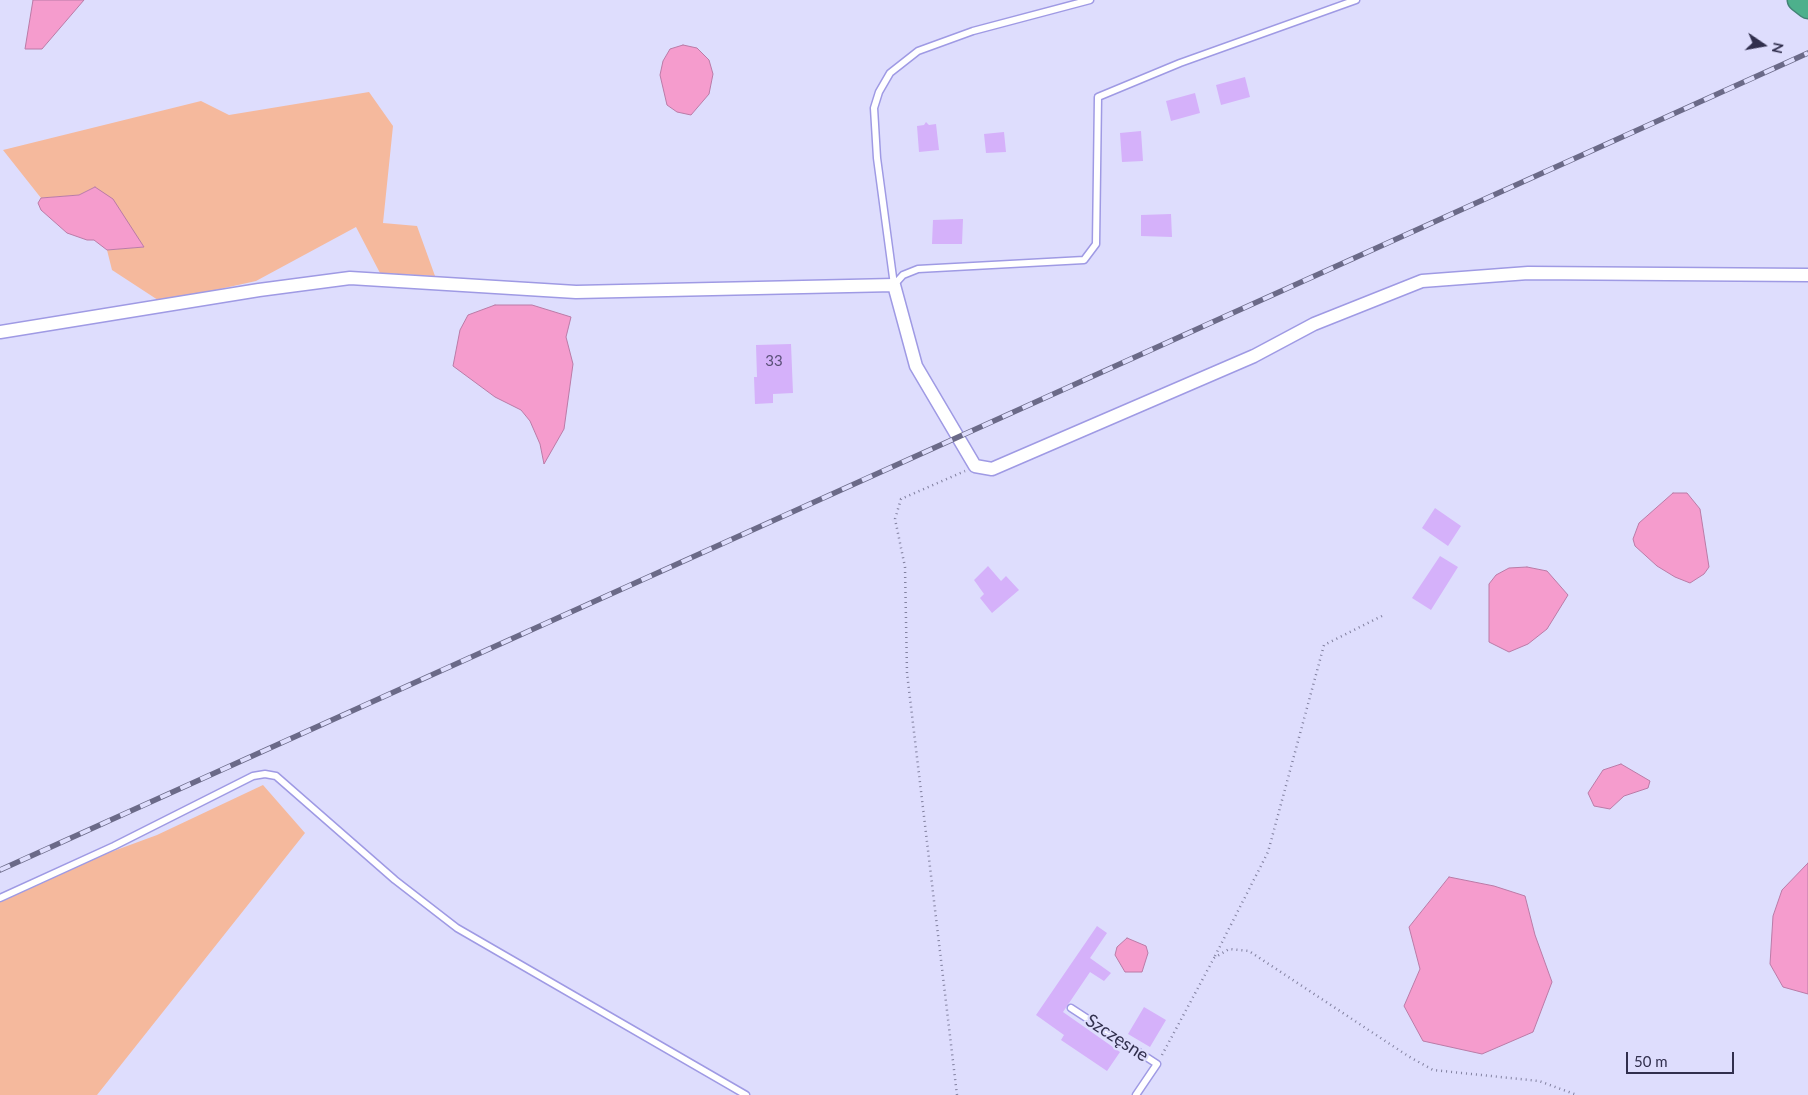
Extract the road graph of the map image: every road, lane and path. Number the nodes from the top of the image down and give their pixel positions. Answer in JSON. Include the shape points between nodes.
{"nodes":[{"id":1,"x":1090,"y":0,"type":"edge"},
{"id":2,"x":1356,"y":0,"type":"edge"},
{"id":3,"x":1800,"y":0,"type":"edge"},
{"id":4,"x":1808,"y":7,"type":"edge"},
{"id":5,"x":1808,"y":275,"type":"edge"},
{"id":6,"x":894,"y":285,"type":"junction"},
{"id":7,"x":0,"y":332,"type":"edge"},
{"id":8,"x":975,"y":466,"type":"junction"},
{"id":9,"x":1382,"y":616,"type":"dead end"},
{"id":10,"x":0,"y":898,"type":"edge"},
{"id":11,"x":1214,"y":958,"type":"junction"},
{"id":12,"x":1071,"y":1008,"type":"dead end"},
{"id":13,"x":1157,"y":1064,"type":"junction"},
{"id":14,"x":746,"y":1095,"type":"edge"},
{"id":15,"x":957,"y":1095,"type":"edge"},
{"id":16,"x":1136,"y":1095,"type":"edge"},
{"id":17,"x":1577,"y":1095,"type":"edge"}],
"edges":[{"from":1,"to":6,"type":"lane","via":[[973,31],[918,51],[890,73],[874,108],[877,158]]},
{"from":2,"to":6,"type":"lane","via":[[1180,63],[1098,97],[1096,244],[1084,260],[918,269],[903,275]]},
{"from":3,"to":4,"type":"highway"},
{"from":5,"to":8,"type":"street","via":[[1528,273],[1422,281],[1314,324],[1254,356],[992,468]]},
{"from":6,"to":7,"type":"street","via":[[576,292],[350,278]]},
{"from":6,"to":8,"type":"street","via":[[916,366]]},
{"from":8,"to":15,"type":"path","via":[[901,499],[895,519],[906,567],[907,673]]},
{"from":9,"to":11,"type":"path","via":[[1324,645],[1268,852]]},
{"from":10,"to":14,"type":"lane","via":[[114,846],[252,776],[276,776],[395,880],[456,928]]},
{"from":11,"to":13,"type":"path"},
{"from":11,"to":17,"type":"path","via":[[1229,949],[1249,951],[1433,1070],[1539,1081]]},
{"from":12,"to":13,"type":"lane","name":"Szczęsne"},
{"from":13,"to":16,"type":"lane","name":"Szczęsne"}]}
